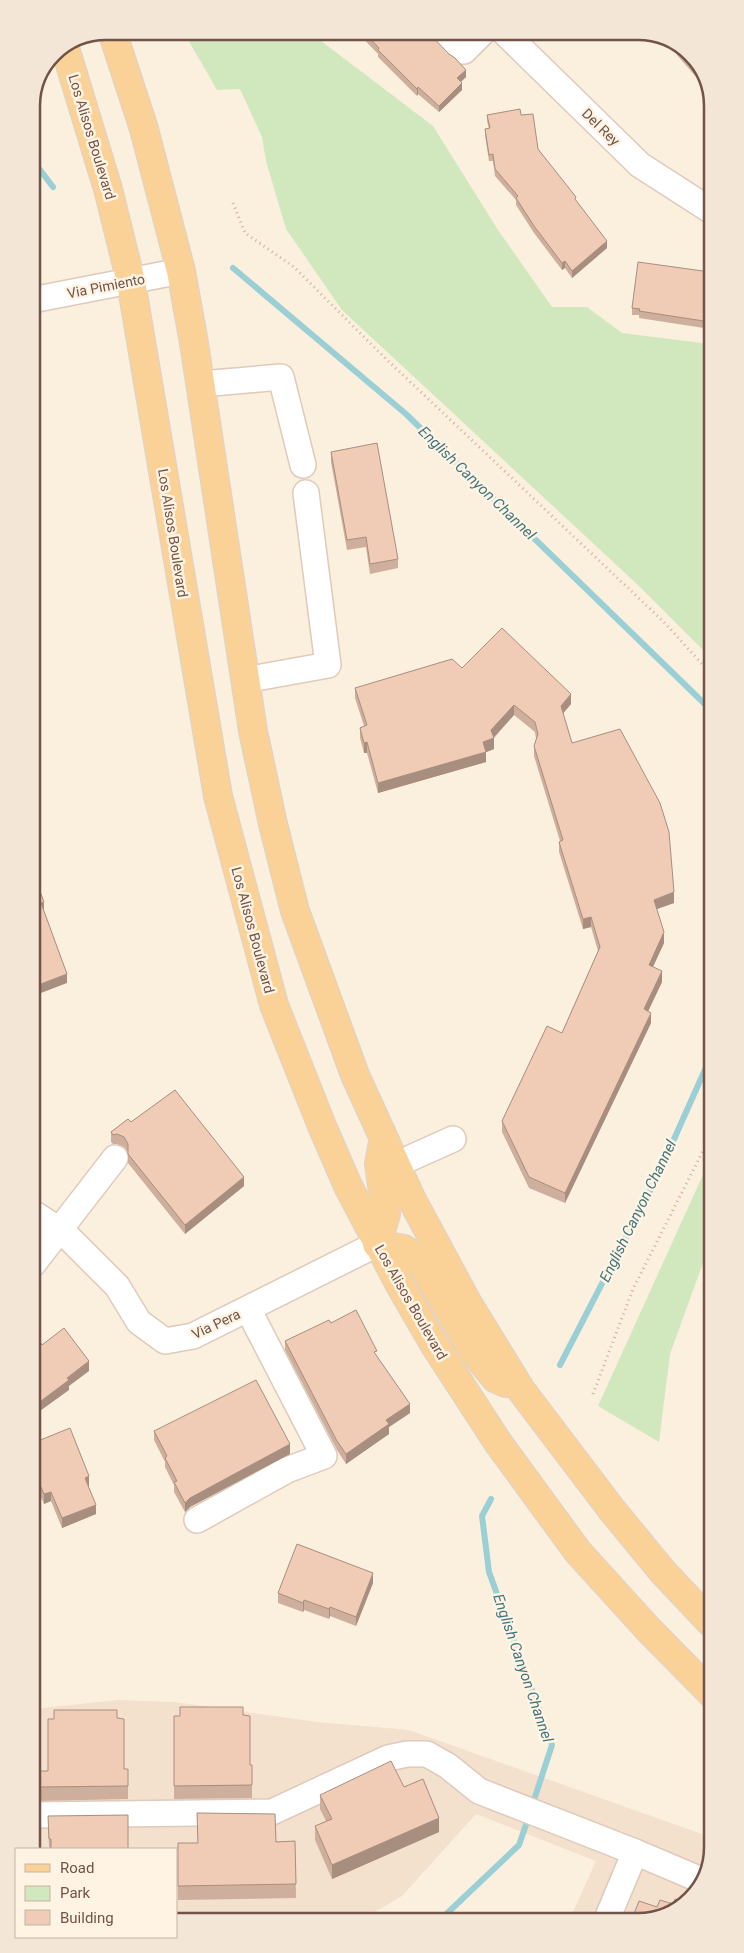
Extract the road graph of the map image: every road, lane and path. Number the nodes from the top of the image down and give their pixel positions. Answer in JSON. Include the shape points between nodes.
{"nodes":[{"id":1,"x":115,"y":40,"type":"edge"},
{"id":2,"x":449,"y":40,"type":"edge"},
{"id":3,"x":475,"y":40,"type":"edge"},
{"id":4,"x":512,"y":40,"type":"edge"},
{"id":5,"x":67,"y":53,"type":"edge"},
{"id":6,"x":233,"y":203,"type":"dead end"},
{"id":7,"x":704,"y":206,"type":"edge"},
{"id":8,"x":181,"y":271,"type":"junction"},
{"id":9,"x":131,"y":282,"type":"junction"},
{"id":10,"x":40,"y":299,"type":"edge"},
{"id":11,"x":201,"y":384,"type":"junction"},
{"id":12,"x":302,"y":465,"type":"dead end"},
{"id":13,"x":306,"y":493,"type":"dead end"},
{"id":14,"x":704,"y":666,"type":"edge"},
{"id":15,"x":245,"y":680,"type":"junction"},
{"id":16,"x":453,"y":1139,"type":"dead end"},
{"id":17,"x":383,"y":1140,"type":"junction"},
{"id":18,"x":704,"y":1149,"type":"edge"},
{"id":19,"x":115,"y":1158,"type":"dead end"},
{"id":20,"x":395,"y":1165,"type":"junction"},
{"id":21,"x":40,"y":1218,"type":"edge"},
{"id":22,"x":59,"y":1230,"type":"junction"},
{"id":23,"x":378,"y":1244,"type":"junction"},
{"id":24,"x":40,"y":1255,"type":"edge"},
{"id":25,"x":248,"y":1308,"type":"junction"},
{"id":26,"x":521,"y":1390,"type":"junction"},
{"id":27,"x":593,"y":1394,"type":"dead end"},
{"id":28,"x":197,"y":1520,"type":"dead end"},
{"id":29,"x":704,"y":1616,"type":"edge"},
{"id":30,"x":704,"y":1687,"type":"edge"},
{"id":31,"x":40,"y":1815,"type":"edge"},
{"id":32,"x":635,"y":1852,"type":"junction"},
{"id":33,"x":696,"y":1878,"type":"edge"},
{"id":34,"x":610,"y":1913,"type":"edge"}],
"edges":[{"from":1,"to":8,"type":"main road","via":[[144,129]]},
{"from":2,"to":3,"type":"street","via":[[459,51],[464,51]]},
{"from":4,"to":7,"type":"street","name":"Del Rey","via":[[640,165]]},
{"from":5,"to":9,"type":"main road","name":"Los Alisos Boulevard","via":[[108,189]]},
{"from":6,"to":14,"type":"path","via":[[245,233],[294,267],[385,358],[664,622]]},
{"from":8,"to":9,"type":"street","name":"Via Pimiento"},
{"from":8,"to":11,"type":"main road"},
{"from":9,"to":10,"type":"street","name":"Via Pimiento"},
{"from":9,"to":23,"type":"main road","name":"Los Alisos Boulevard","via":[[218,796],[242,891],[274,1005],[348,1186]]},
{"from":11,"to":12,"type":"street","via":[[281,377]]},
{"from":11,"to":15,"type":"main road"},
{"from":13,"to":15,"type":"street","via":[[328,665]]},
{"from":15,"to":17,"type":"main road","via":[[263,780],[295,911],[338,1031]]},
{"from":16,"to":20,"type":"street"},
{"from":17,"to":20,"type":"main road"},
{"from":17,"to":23,"type":"main road","via":[[379,1164],[386,1214]]},
{"from":18,"to":27,"type":"path","via":[[633,1289]]},
{"from":19,"to":22,"type":"street"},
{"from":20,"to":26,"type":"main road","via":[[440,1254]]},
{"from":21,"to":22,"type":"street","name":"Via Pera"},
{"from":22,"to":24,"type":"street"},
{"from":22,"to":25,"type":"street","name":"Via Pera","via":[[117,1286],[140,1322],[165,1341],[194,1336]]},
{"from":23,"to":25,"type":"street","name":"Via Pera"},
{"from":23,"to":26,"type":"main road","via":[[404,1249],[420,1262],[473,1351],[495,1378]]},
{"from":23,"to":30,"type":"main road","name":"Los Alisos Boulevard","via":[[434,1344],[519,1472],[578,1552]]},
{"from":25,"to":28,"type":"street","via":[[324,1456],[283,1472]]},
{"from":26,"to":29,"type":"main road","via":[[612,1510]]},
{"from":31,"to":32,"type":"street","via":[[272,1812],[388,1758],[427,1754],[479,1791]]},
{"from":32,"to":33,"type":"street"},
{"from":32,"to":34,"type":"street"}]}
